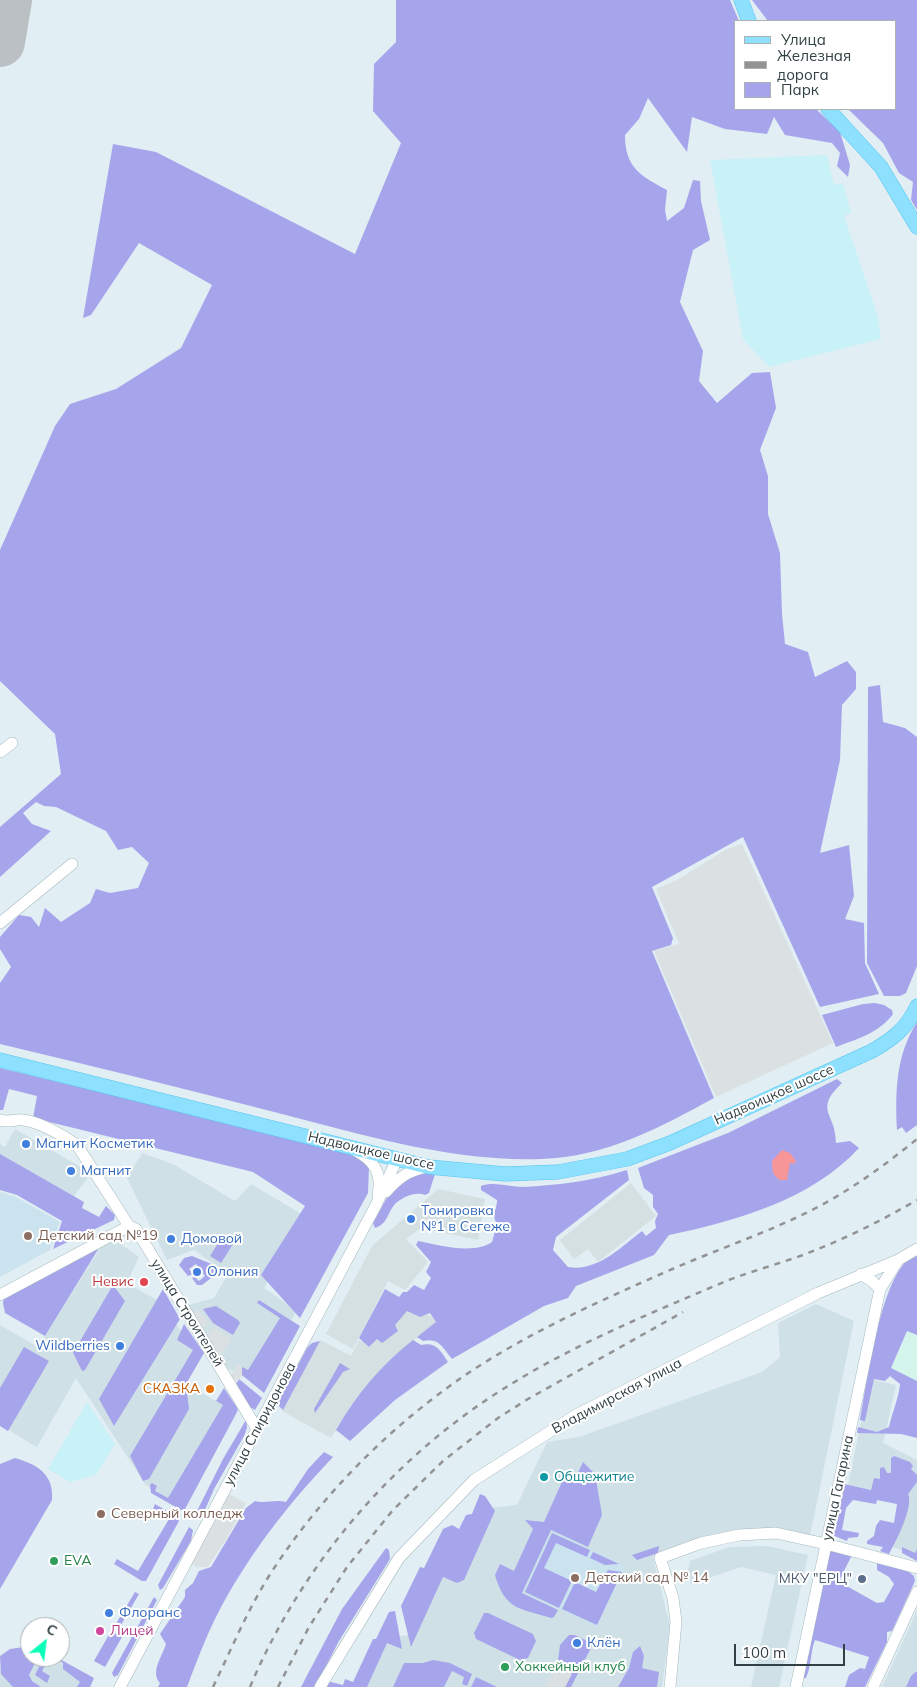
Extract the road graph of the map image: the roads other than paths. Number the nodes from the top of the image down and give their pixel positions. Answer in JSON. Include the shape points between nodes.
{"nodes":[{"id":1,"x":741,"y":0,"type":"edge"},
{"id":2,"x":749,"y":20,"type":"edge"},
{"id":3,"x":829,"y":110,"type":"edge"},
{"id":4,"x":917,"y":225,"type":"edge"},
{"id":5,"x":12,"y":743,"type":"dead end"},
{"id":6,"x":0,"y":752,"type":"edge"},
{"id":7,"x":72,"y":864,"type":"dead end"},
{"id":8,"x":0,"y":923,"type":"edge"},
{"id":9,"x":917,"y":1006,"type":"edge"},
{"id":10,"x":0,"y":1060,"type":"edge"},
{"id":11,"x":0,"y":1120,"type":"edge"},
{"id":12,"x":343,"y":1146,"type":"junction"},
{"id":13,"x":397,"y":1159,"type":"junction"},
{"id":14,"x":429,"y":1167,"type":"junction"},
{"id":15,"x":376,"y":1205,"type":"junction"},
{"id":16,"x":129,"y":1226,"type":"junction"},
{"id":17,"x":917,"y":1249,"type":"edge"},
{"id":18,"x":898,"y":1260,"type":"junction"},
{"id":19,"x":861,"y":1274,"type":"junction"},
{"id":20,"x":880,"y":1289,"type":"junction"},
{"id":21,"x":0,"y":1295,"type":"edge"},
{"id":22,"x":257,"y":1428,"type":"junction"},
{"id":23,"x":826,"y":1544,"type":"junction"},
{"id":24,"x":917,"y":1568,"type":"edge"},
{"id":25,"x":917,"y":1592,"type":"edge"},
{"id":26,"x":120,"y":1687,"type":"edge"},
{"id":27,"x":320,"y":1687,"type":"edge"},
{"id":28,"x":670,"y":1687,"type":"edge"},
{"id":29,"x":796,"y":1687,"type":"edge"},
{"id":30,"x":873,"y":1687,"type":"edge"}],
"edges":[{"from":1,"to":2,"type":"main road"},
{"from":3,"to":4,"type":"main road","via":[[881,167]]},
{"from":5,"to":6,"type":"street"},
{"from":7,"to":8,"type":"street"},
{"from":9,"to":14,"type":"main road","name":"Надвоицкое шоссе","via":[[911,1020],[895,1037],[872,1051],[670,1143],[627,1159],[558,1172],[514,1174]]},
{"from":10,"to":12,"type":"main road","name":"Надвоицкое шоссе"},
{"from":11,"to":16,"type":"street","name":"улица Строителей","via":[[36,1124],[77,1145]]},
{"from":12,"to":13,"type":"main road","name":"Надвоицкое шоссе"},
{"from":12,"to":15,"type":"street","via":[[364,1155],[374,1165],[380,1182]]},
{"from":13,"to":14,"type":"main road","name":"Надвоицкое шоссе"},
{"from":13,"to":15,"type":"street","name":"улица Спиридонова"},
{"from":14,"to":15,"type":"street","via":[[401,1176]]},
{"from":15,"to":22,"type":"street","name":"улица Спиридонова"},
{"from":16,"to":21,"type":"street"},
{"from":16,"to":22,"type":"street","name":"улица Строителей","via":[[136,1229]]},
{"from":17,"to":18,"type":"street","name":"Владимирская улица"},
{"from":18,"to":19,"type":"street","name":"Владимирская улица"},
{"from":18,"to":20,"type":"street","name":"улица Гагарина"},
{"from":19,"to":20,"type":"street"},
{"from":19,"to":27,"type":"street","name":"Владимирская улица","via":[[576,1415],[474,1480],[399,1558]]},
{"from":20,"to":23,"type":"street","name":"улица Гагарина"},
{"from":22,"to":26,"type":"street","name":"улица Спиридонова"},
{"from":23,"to":24,"type":"street"},
{"from":23,"to":28,"type":"street","via":[[776,1533],[739,1535],[702,1543],[660,1558],[673,1598],[676,1622]]},
{"from":23,"to":29,"type":"street","name":"улица Гагарина"},
{"from":25,"to":30,"type":"street"}]}
